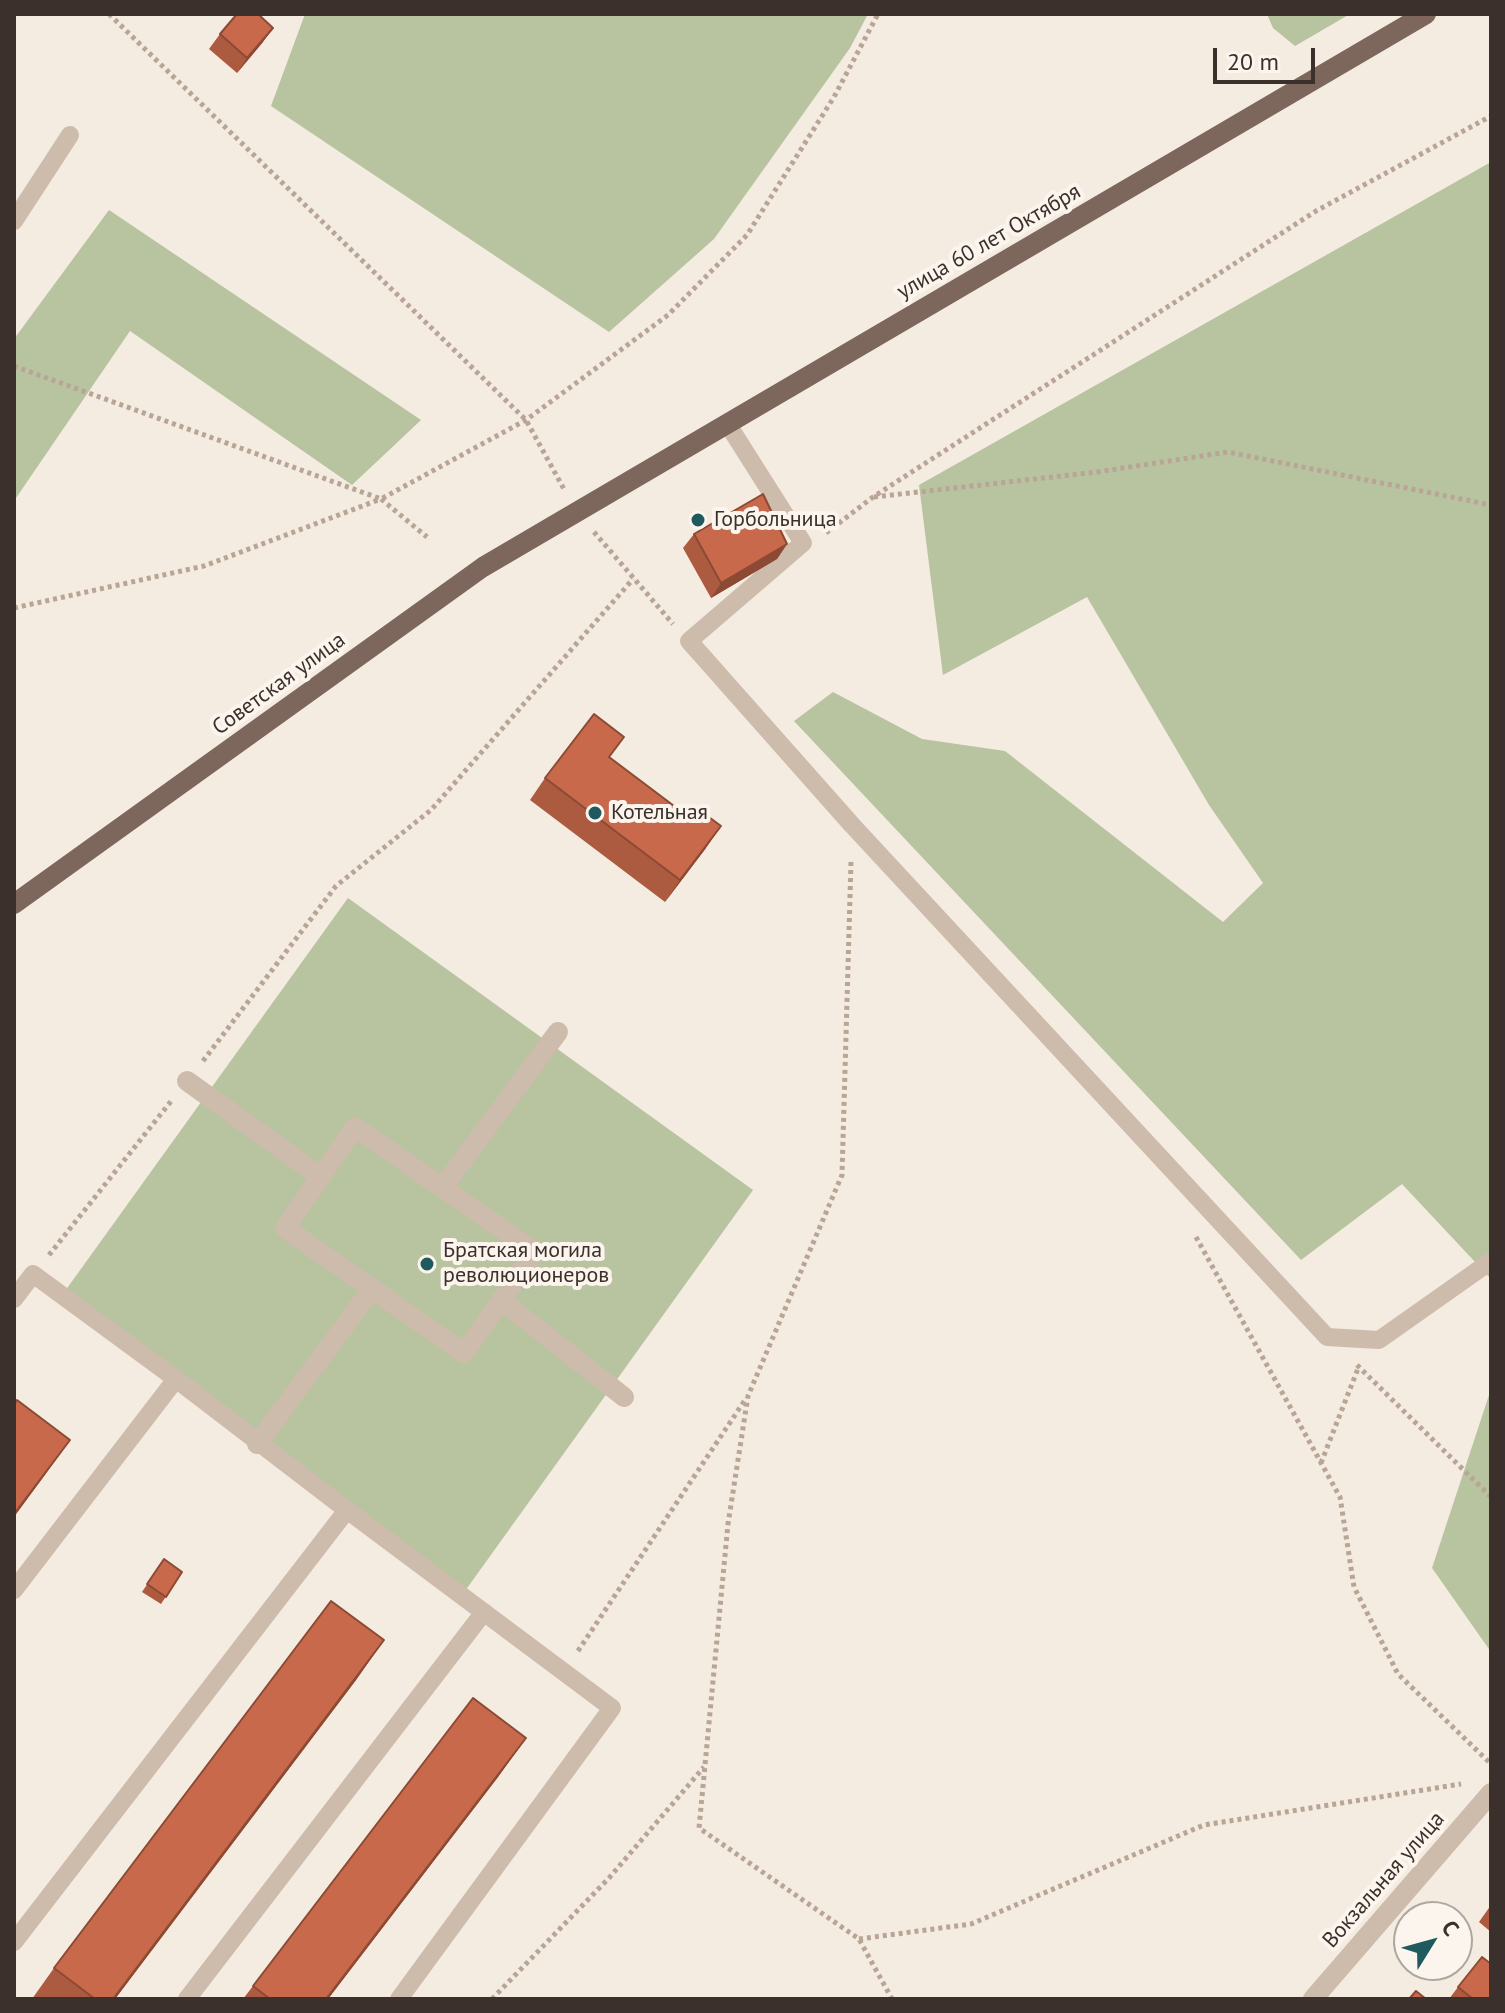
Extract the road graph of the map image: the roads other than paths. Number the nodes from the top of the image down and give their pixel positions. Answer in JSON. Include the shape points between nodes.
{"nodes":[{"id":1,"x":1426,"y":14,"type":"edge"},
{"id":2,"x":70,"y":135,"type":"dead end"},
{"id":3,"x":14,"y":221,"type":"edge"},
{"id":4,"x":727,"y":423,"type":"junction"},
{"id":5,"x":578,"y":514,"type":"joint"},
{"id":6,"x":14,"y":904,"type":"edge"},
{"id":7,"x":558,"y":1032,"type":"dead end"},
{"id":8,"x":187,"y":1081,"type":"road end"},
{"id":9,"x":321,"y":1177,"type":"junction"},
{"id":10,"x":442,"y":1188,"type":"junction"},
{"id":11,"x":1491,"y":1261,"type":"edge"},
{"id":12,"x":372,"y":1289,"type":"junction"},
{"id":13,"x":14,"y":1299,"type":"edge"},
{"id":14,"x":501,"y":1300,"type":"junction"},
{"id":15,"x":176,"y":1379,"type":"junction"},
{"id":16,"x":624,"y":1397,"type":"dead end"},
{"id":17,"x":257,"y":1444,"type":"junction"},
{"id":18,"x":347,"y":1510,"type":"junction"},
{"id":19,"x":14,"y":1590,"type":"edge"},
{"id":20,"x":484,"y":1612,"type":"junction"},
{"id":21,"x":1484,"y":1787,"type":"edge"},
{"id":22,"x":14,"y":1942,"type":"edge"},
{"id":23,"x":187,"y":1999,"type":"edge"},
{"id":24,"x":399,"y":1999,"type":"edge"},
{"id":25,"x":1313,"y":1999,"type":"edge"}],
"edges":[{"from":1,"to":4,"type":"main road","name":"улица 60 лет Октября"},
{"from":2,"to":3,"type":"lane"},
{"from":4,"to":5,"type":"main road","name":"улица 60 лет Октября"},
{"from":4,"to":11,"type":"lane","via":[[803,543],[689,641],[852,825],[1327,1337],[1379,1340]]},
{"from":5,"to":6,"type":"main road","name":"Советская улица","via":[[483,567]]},
{"from":7,"to":10,"type":"street"},
{"from":8,"to":9,"type":"street"},
{"from":9,"to":10,"type":"street","via":[[355,1127]]},
{"from":9,"to":12,"type":"street","via":[[285,1228]]},
{"from":10,"to":14,"type":"street","via":[[535,1252]]},
{"from":12,"to":14,"type":"street","via":[[464,1353]]},
{"from":12,"to":17,"type":"street"},
{"from":13,"to":15,"type":"lane","via":[[33,1274]]},
{"from":14,"to":16,"type":"street"},
{"from":15,"to":17,"type":"lane"},
{"from":15,"to":19,"type":"lane"},
{"from":17,"to":18,"type":"lane"},
{"from":18,"to":20,"type":"lane"},
{"from":18,"to":22,"type":"lane"},
{"from":20,"to":23,"type":"lane"},
{"from":20,"to":24,"type":"lane","via":[[612,1708]]},
{"from":21,"to":25,"type":"street","name":"Вокзальная улица"}]}
